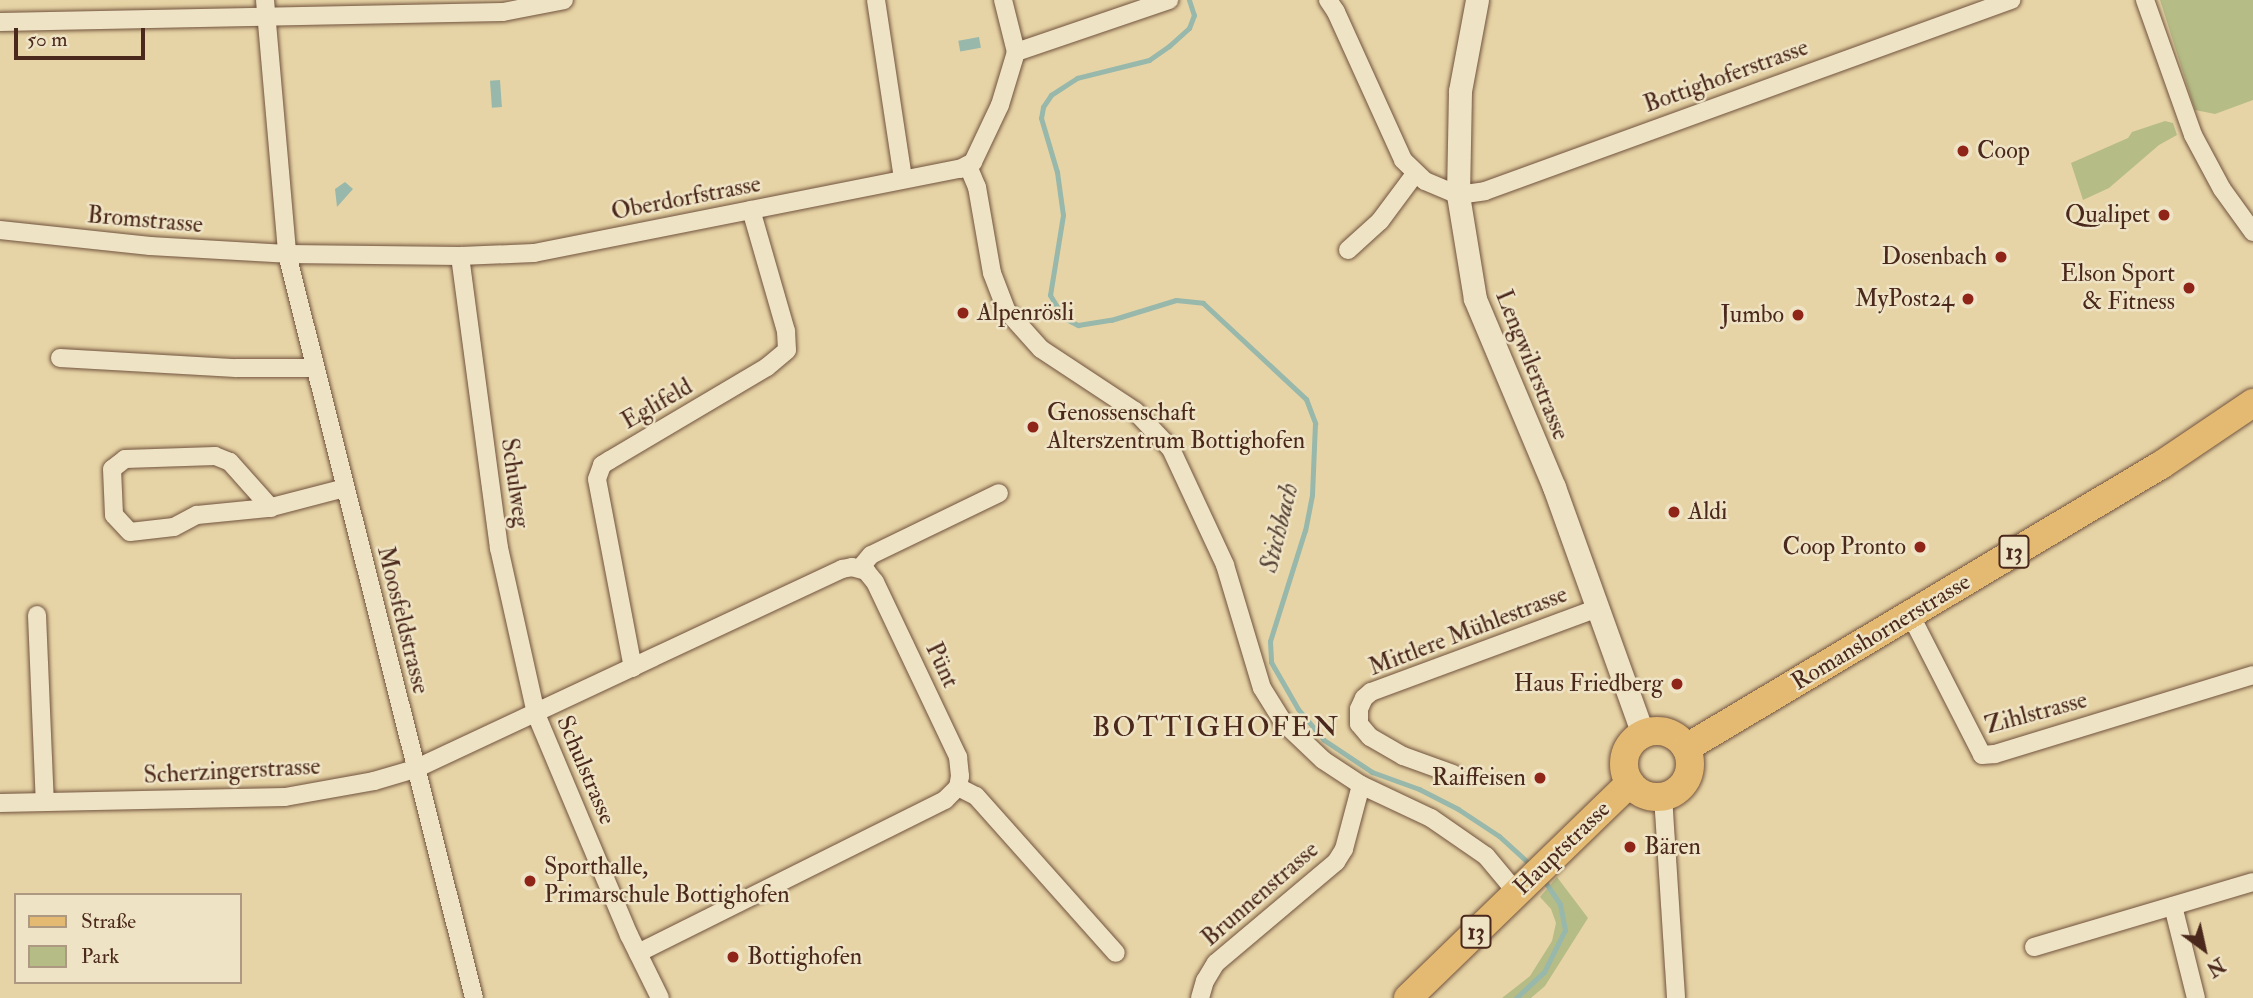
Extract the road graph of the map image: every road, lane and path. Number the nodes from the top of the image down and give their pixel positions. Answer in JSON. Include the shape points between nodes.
{"nodes":[{"id":1,"x":564,"y":0,"type":"edge"},
{"id":2,"x":876,"y":0,"type":"edge"},
{"id":3,"x":1003,"y":0,"type":"edge"},
{"id":4,"x":1169,"y":0,"type":"edge"},
{"id":5,"x":1328,"y":0,"type":"edge"},
{"id":6,"x":1477,"y":0,"type":"edge"},
{"id":7,"x":2011,"y":0,"type":"edge"},
{"id":8,"x":2146,"y":0,"type":"edge"},
{"id":9,"x":265,"y":9,"type":"edge"},
{"id":10,"x":0,"y":22,"type":"edge"},
{"id":11,"x":1016,"y":52,"type":"junction"},
{"id":12,"x":968,"y":166,"type":"junction"},
{"id":13,"x":1415,"y":174,"type":"junction"},
{"id":14,"x":903,"y":178,"type":"junction"},
{"id":15,"x":1458,"y":195,"type":"junction"},
{"id":16,"x":751,"y":210,"type":"junction"},
{"id":17,"x":0,"y":230,"type":"edge"},
{"id":18,"x":2253,"y":232,"type":"edge"},
{"id":19,"x":1348,"y":250,"type":"dead end"},
{"id":20,"x":287,"y":254,"type":"junction"},
{"id":21,"x":460,"y":256,"type":"junction"},
{"id":22,"x":60,"y":358,"type":"dead end"},
{"id":23,"x":315,"y":368,"type":"junction"},
{"id":24,"x":2251,"y":405,"type":"edge"},
{"id":25,"x":345,"y":488,"type":"junction"},
{"id":26,"x":999,"y":493,"type":"dead end"},
{"id":27,"x":271,"y":508,"type":"junction"},
{"id":28,"x":860,"y":568,"type":"junction"},
{"id":29,"x":1598,"y":608,"type":"junction"},
{"id":30,"x":1910,"y":614,"type":"junction"},
{"id":31,"x":37,"y":615,"type":"dead end"},
{"id":32,"x":633,"y":668,"type":"junction"},
{"id":33,"x":2253,"y":675,"type":"edge"},
{"id":34,"x":536,"y":714,"type":"junction"},
{"id":35,"x":1643,"y":734,"type":"junction"},
{"id":36,"x":1686,"y":748,"type":"junction"},
{"id":37,"x":415,"y":769,"type":"junction"},
{"id":38,"x":1453,"y":774,"type":"dead end"},
{"id":39,"x":1630,"y":783,"type":"junction"},
{"id":40,"x":1361,"y":785,"type":"junction"},
{"id":41,"x":958,"y":787,"type":"junction"},
{"id":42,"x":1663,"y":796,"type":"junction"},
{"id":43,"x":45,"y":802,"type":"junction"},
{"id":44,"x":0,"y":803,"type":"edge"},
{"id":45,"x":1529,"y":879,"type":"junction"},
{"id":46,"x":2253,"y":882,"type":"edge"},
{"id":47,"x":2173,"y":906,"type":"junction"},
{"id":48,"x":2034,"y":947,"type":"dead end"},
{"id":49,"x":638,"y":953,"type":"junction"},
{"id":50,"x":1116,"y":953,"type":"dead end"},
{"id":51,"x":1434,"y":972,"type":"junction"},
{"id":52,"x":474,"y":998,"type":"edge"},
{"id":53,"x":660,"y":998,"type":"edge"},
{"id":54,"x":1200,"y":998,"type":"edge"},
{"id":55,"x":1393,"y":998,"type":"edge"},
{"id":56,"x":1408,"y":998,"type":"edge"},
{"id":57,"x":1676,"y":998,"type":"edge"},
{"id":58,"x":2196,"y":998,"type":"edge"}],
"edges":[{"from":1,"to":9,"type":"street","via":[[503,12]]},
{"from":2,"to":14,"type":"street"},
{"from":3,"to":11,"type":"street"},
{"from":4,"to":11,"type":"street"},
{"from":5,"to":13,"type":"street","via":[[1403,160]]},
{"from":6,"to":15,"type":"street","name":"Lengwilerstrasse","via":[[1460,91]]},
{"from":7,"to":15,"type":"street","name":"Bottighoferstrasse","via":[[1485,191]]},
{"from":8,"to":18,"type":"street","via":[[2193,135],[2222,189]]},
{"from":9,"to":10,"type":"street"},
{"from":9,"to":20,"type":"street","name":"Moosfeldstrasse"},
{"from":11,"to":12,"type":"street","via":[[1000,105]]},
{"from":12,"to":14,"type":"street","name":"Oberdorfstrasse"},
{"from":12,"to":40,"type":"street","via":[[977,187],[992,273],[1006,310],[1041,349],[1135,411],[1162,436],[1225,565],[1262,688],[1272,706],[1301,742]]},
{"from":13,"to":15,"type":"street"},
{"from":13,"to":19,"type":"street","via":[[1380,221]]},
{"from":14,"to":16,"type":"street","name":"Oberdorfstrasse"},
{"from":15,"to":29,"type":"street","name":"Lengwilerstrasse","via":[[1475,299],[1554,487]]},
{"from":16,"to":21,"type":"street","name":"Oberdorfstrasse","via":[[534,253]]},
{"from":16,"to":32,"type":"street","name":"Eglifeld","via":[[786,331],[787,350],[767,367],[610,460],[597,479]]},
{"from":17,"to":20,"type":"street","name":"Bromstrasse"},
{"from":20,"to":21,"type":"street","name":"Oberdorfstrasse"},
{"from":20,"to":23,"type":"street","name":"Moosfeldstrasse"},
{"from":21,"to":34,"type":"street","name":"Schulweg","via":[[499,548]]},
{"from":22,"to":23,"type":"street"},
{"from":23,"to":25,"type":"street","name":"Moosfeldstrasse"},
{"from":24,"to":30,"type":"main road","name":"Romanshornerstrasse","number":"13","via":[[2161,465]]},
{"from":25,"to":27,"type":"street"},
{"from":25,"to":37,"type":"street","name":"Moosfeldstrasse"},
{"from":26,"to":28,"type":"street","via":[[871,555]]},
{"from":27,"to":27,"type":"street","via":[[197,515],[174,527],[130,532],[114,514],[110,478],[116,463],[125,458],[225,459]]},
{"from":28,"to":32,"type":"street","via":[[842,569]]},
{"from":28,"to":41,"type":"street","name":"Pünt","via":[[875,582],[958,757]]},
{"from":29,"to":35,"type":"street","name":"Lengwilerstrasse"},
{"from":29,"to":38,"type":"street","name":"Mittlere Mühlestrasse","via":[[1364,698],[1359,723],[1370,737],[1403,756]]},
{"from":30,"to":33,"type":"street","name":"Zihlstrasse","via":[[1982,755]]},
{"from":30,"to":36,"type":"main road","name":"Romanshornerstrasse","number":"13"},
{"from":31,"to":43,"type":"street"},
{"from":32,"to":34,"type":"street"},
{"from":34,"to":37,"type":"street","name":"Scherzingerstrasse"},
{"from":34,"to":49,"type":"street","name":"Schulstrasse"},
{"from":35,"to":36,"type":"main road","via":[[1667,732]]},
{"from":35,"to":39,"type":"main road","via":[[1626,752],[1624,768]]},
{"from":36,"to":42,"type":"main road","via":[[1688,774],[1679,789]]},
{"from":37,"to":43,"type":"street","name":"Scherzingerstrasse","via":[[335,790],[285,797]]},
{"from":37,"to":52,"type":"street","name":"Moosfeldstrasse"},
{"from":39,"to":42,"type":"main road","via":[[1644,794]]},
{"from":39,"to":45,"type":"main road","name":"Hauptstrasse","number":"13"},
{"from":40,"to":45,"type":"street","via":[[1442,826]]},
{"from":40,"to":54,"type":"street","name":"Brunnenstrasse","via":[[1344,849],[1336,862],[1216,962]]},
{"from":41,"to":49,"type":"street","via":[[945,800]]},
{"from":41,"to":50,"type":"street","via":[[976,796]]},
{"from":42,"to":57,"type":"street"},
{"from":43,"to":44,"type":"street","name":"Scherzingerstrasse"},
{"from":45,"to":51,"type":"main road","name":"Hauptstrasse","number":"13"},
{"from":46,"to":47,"type":"street"},
{"from":47,"to":48,"type":"street"},
{"from":47,"to":58,"type":"street"},
{"from":49,"to":53,"type":"street","name":"Schulstrasse"},
{"from":51,"to":55,"type":"main road","name":"Hauptstrasse","number":"13"},
{"from":51,"to":56,"type":"main road","name":"Hauptstrasse","number":"13"}]}
